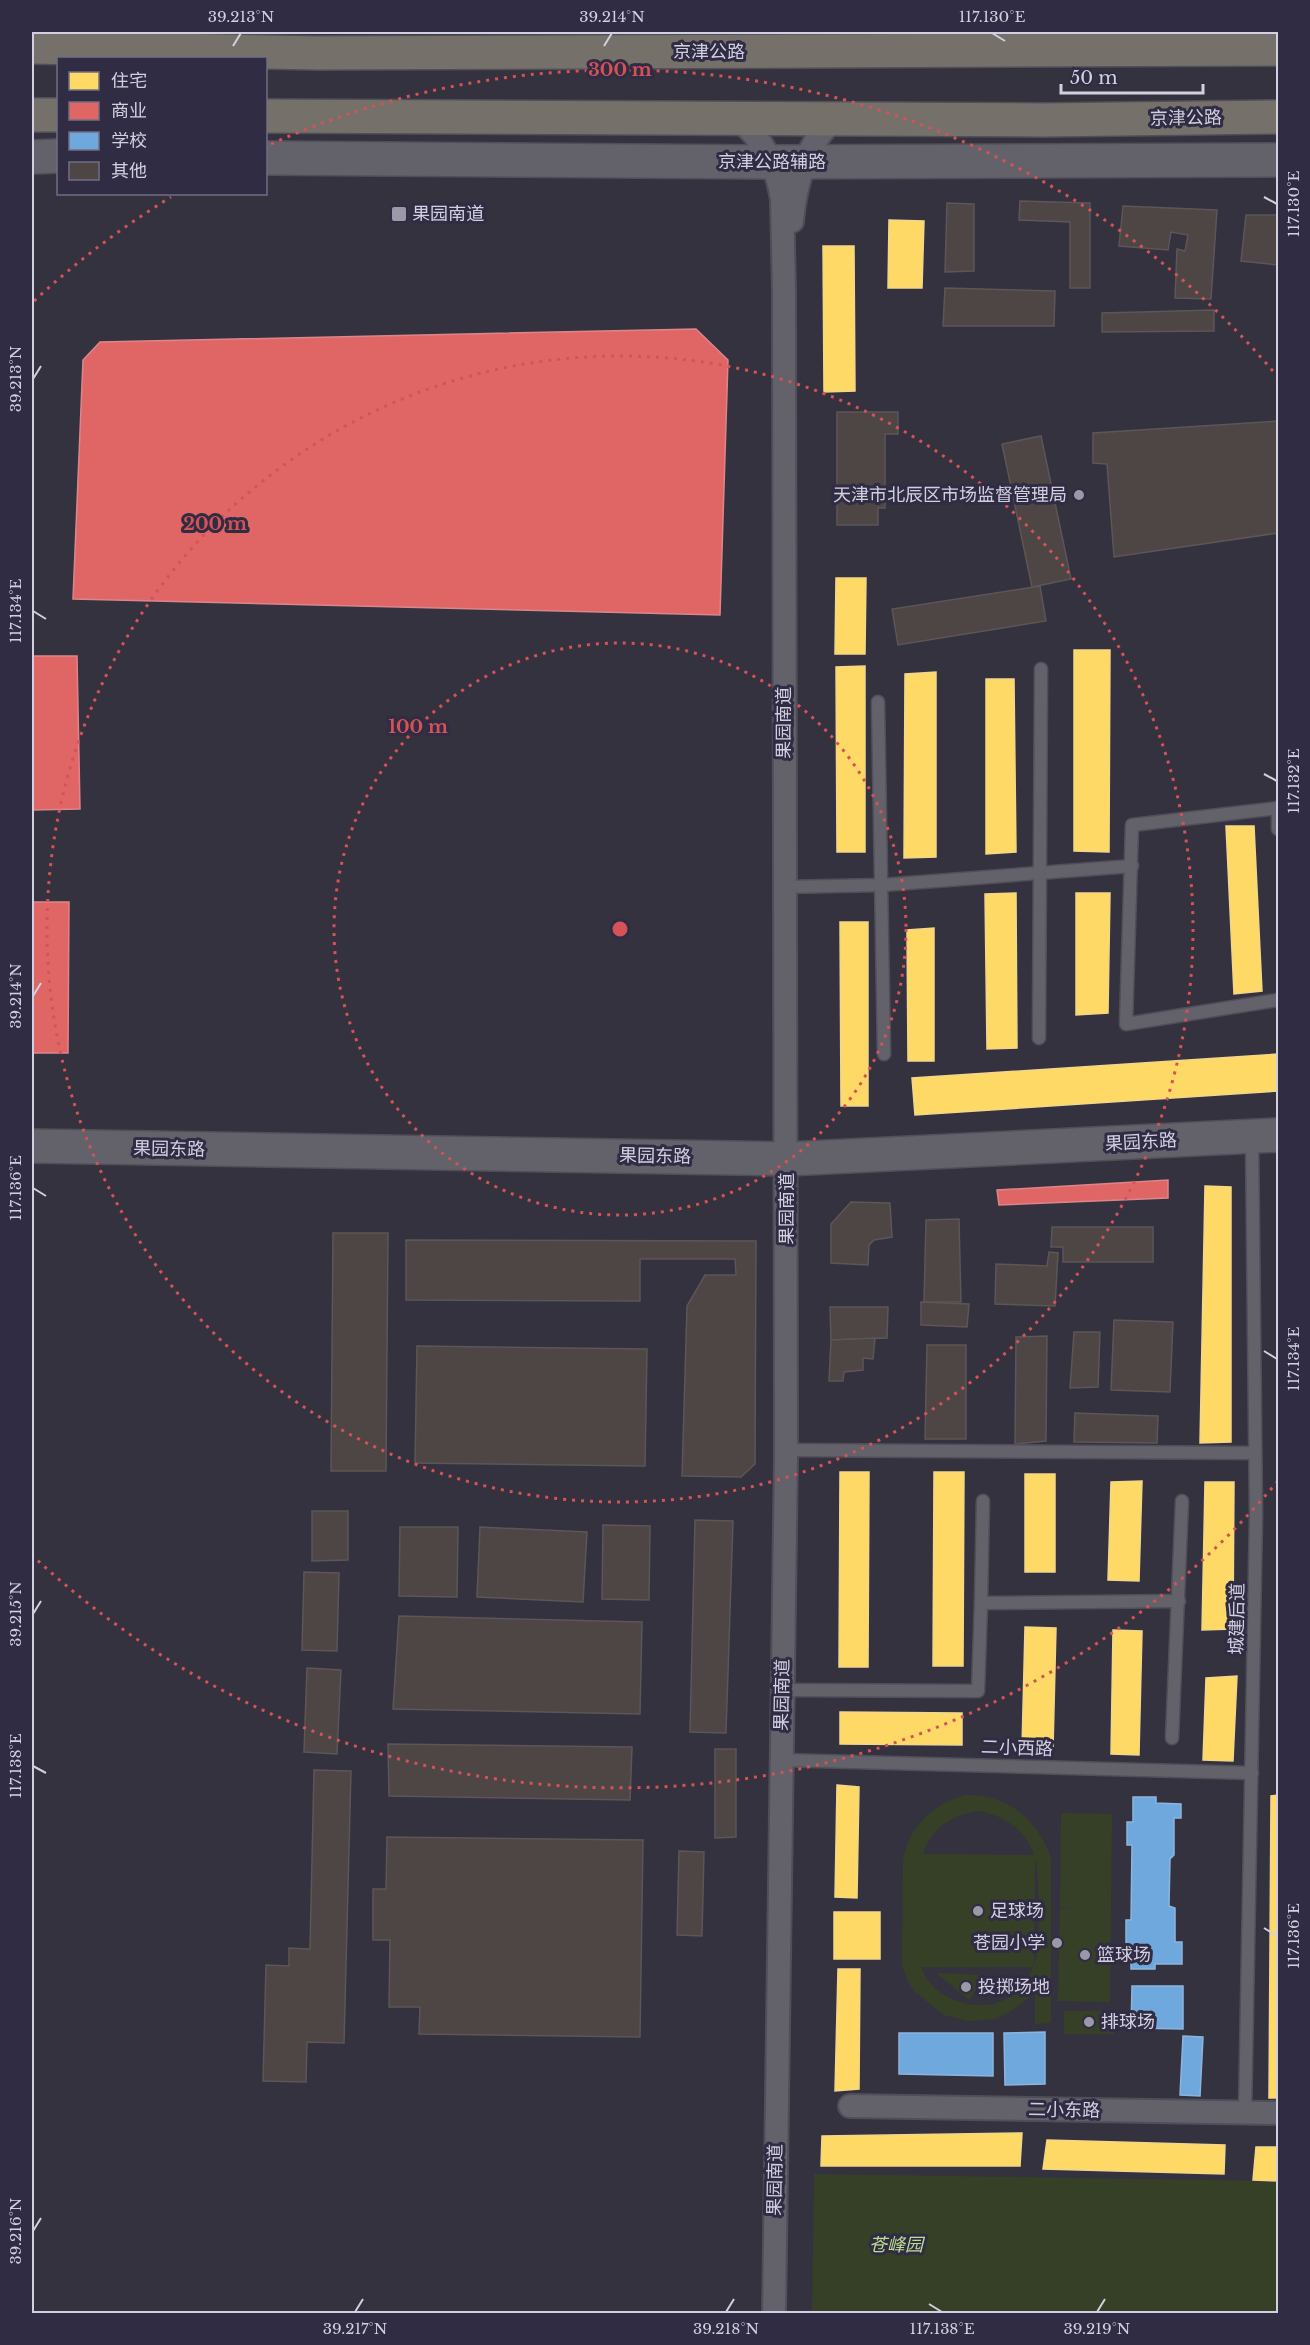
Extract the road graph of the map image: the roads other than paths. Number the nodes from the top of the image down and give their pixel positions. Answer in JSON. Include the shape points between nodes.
{"nodes":[{"id":1,"x":32,"y":47,"type":"edge"},
{"id":2,"x":1278,"y":50,"type":"edge"},
{"id":3,"x":32,"y":115,"type":"edge"},
{"id":4,"x":57,"y":115,"type":"edge"},
{"id":5,"x":267,"y":116,"type":"edge"},
{"id":6,"x":1278,"y":117,"type":"edge"},
{"id":7,"x":736,"y":118,"type":"junction"},
{"id":8,"x":836,"y":119,"type":"junction"},
{"id":9,"x":57,"y":156,"type":"edge"},
{"id":10,"x":32,"y":157,"type":"edge"},
{"id":11,"x":267,"y":158,"type":"edge"},
{"id":12,"x":1278,"y":160,"type":"edge"},
{"id":13,"x":771,"y":162,"type":"junction"},
{"id":14,"x":807,"y":162,"type":"junction"},
{"id":15,"x":1041,"y":669,"type":"dead end"},
{"id":16,"x":878,"y":702,"type":"dead end"},
{"id":17,"x":1278,"y":829,"type":"edge"},
{"id":18,"x":1132,"y":866,"type":"junction"},
{"id":19,"x":1040,"y":872,"type":"junction"},
{"id":20,"x":882,"y":885,"type":"junction"},
{"id":21,"x":789,"y":887,"type":"junction"},
{"id":22,"x":1278,"y":1000,"type":"edge"},
{"id":23,"x":1039,"y":1038,"type":"dead end"},
{"id":24,"x":884,"y":1054,"type":"dead end"},
{"id":25,"x":1265,"y":1130,"type":"edge"},
{"id":26,"x":32,"y":1135,"type":"edge"},
{"id":27,"x":32,"y":1146,"type":"edge"},
{"id":28,"x":790,"y":1152,"type":"junction"},
{"id":29,"x":789,"y":1450,"type":"junction"},
{"id":30,"x":1255,"y":1453,"type":"junction"},
{"id":31,"x":983,"y":1501,"type":"dead end"},
{"id":32,"x":1182,"y":1501,"type":"dead end"},
{"id":33,"x":1179,"y":1601,"type":"junction"},
{"id":34,"x":981,"y":1604,"type":"junction"},
{"id":35,"x":787,"y":1690,"type":"junction"},
{"id":36,"x":1172,"y":1738,"type":"dead end"},
{"id":37,"x":786,"y":1760,"type":"junction"},
{"id":38,"x":1252,"y":1773,"type":"junction"},
{"id":39,"x":850,"y":2106,"type":"dead end"},
{"id":40,"x":1245,"y":2113,"type":"junction"},
{"id":41,"x":1278,"y":2114,"type":"edge"},
{"id":42,"x":774,"y":2313,"type":"edge"},
{"id":43,"x":786,"y":2313,"type":"edge"}],
"edges":[{"from":1,"to":2,"type":"highway","name":"京津公路"},
{"from":3,"to":4,"type":"highway"},
{"from":5,"to":7,"type":"highway","name":"京津公路"},
{"from":6,"to":8,"type":"highway","name":"京津公路"},
{"from":7,"to":8,"type":"highway","name":"京津公路"},
{"from":7,"to":13,"type":"street","name":"果园南道","via":[[756,136]]},
{"from":8,"to":14,"type":"street","name":"果园南道","via":[[813,145]]},
{"from":9,"to":10,"type":"street"},
{"from":11,"to":13,"type":"street","name":"京津公路辅路"},
{"from":12,"to":14,"type":"street","name":"京津公路辅路"},
{"from":13,"to":14,"type":"street","name":"京津公路辅路"},
{"from":13,"to":21,"type":"street","name":"果园南道","via":[[782,199]]},
{"from":14,"to":21,"type":"street","name":"果园南道","via":[[792,221]]},
{"from":15,"to":19,"type":"lane"},
{"from":16,"to":20,"type":"lane"},
{"from":17,"to":18,"type":"lane","via":[[1278,808],[1132,825]]},
{"from":18,"to":19,"type":"lane"},
{"from":18,"to":22,"type":"lane","via":[[1126,1024]]},
{"from":19,"to":20,"type":"lane"},
{"from":19,"to":23,"type":"lane"},
{"from":20,"to":21,"type":"lane"},
{"from":20,"to":24,"type":"lane"},
{"from":21,"to":28,"type":"street","name":"果园南道"},
{"from":25,"to":28,"type":"street","name":"果园东路"},
{"from":25,"to":30,"type":"lane","name":"城建后道"},
{"from":26,"to":28,"type":"street","name":"果园东路"},
{"from":27,"to":28,"type":"street","name":"果园东路"},
{"from":28,"to":29,"type":"street","name":"果园南道"},
{"from":29,"to":30,"type":"lane"},
{"from":29,"to":35,"type":"street","name":"果园南道"},
{"from":30,"to":38,"type":"lane","name":"城建后道"},
{"from":31,"to":34,"type":"lane"},
{"from":32,"to":33,"type":"lane"},
{"from":33,"to":34,"type":"lane"},
{"from":33,"to":36,"type":"lane"},
{"from":34,"to":35,"type":"lane","via":[[978,1690]]},
{"from":35,"to":37,"type":"street","name":"果园南道"},
{"from":37,"to":38,"type":"lane","name":"二小西路"},
{"from":37,"to":42,"type":"street","name":"果园南道"},
{"from":37,"to":43,"type":"street","name":"果园南道"},
{"from":38,"to":40,"type":"lane","name":"城建后道"},
{"from":39,"to":40,"type":"street","name":"二小东路"},
{"from":40,"to":41,"type":"street","name":"二小东路"}]}
